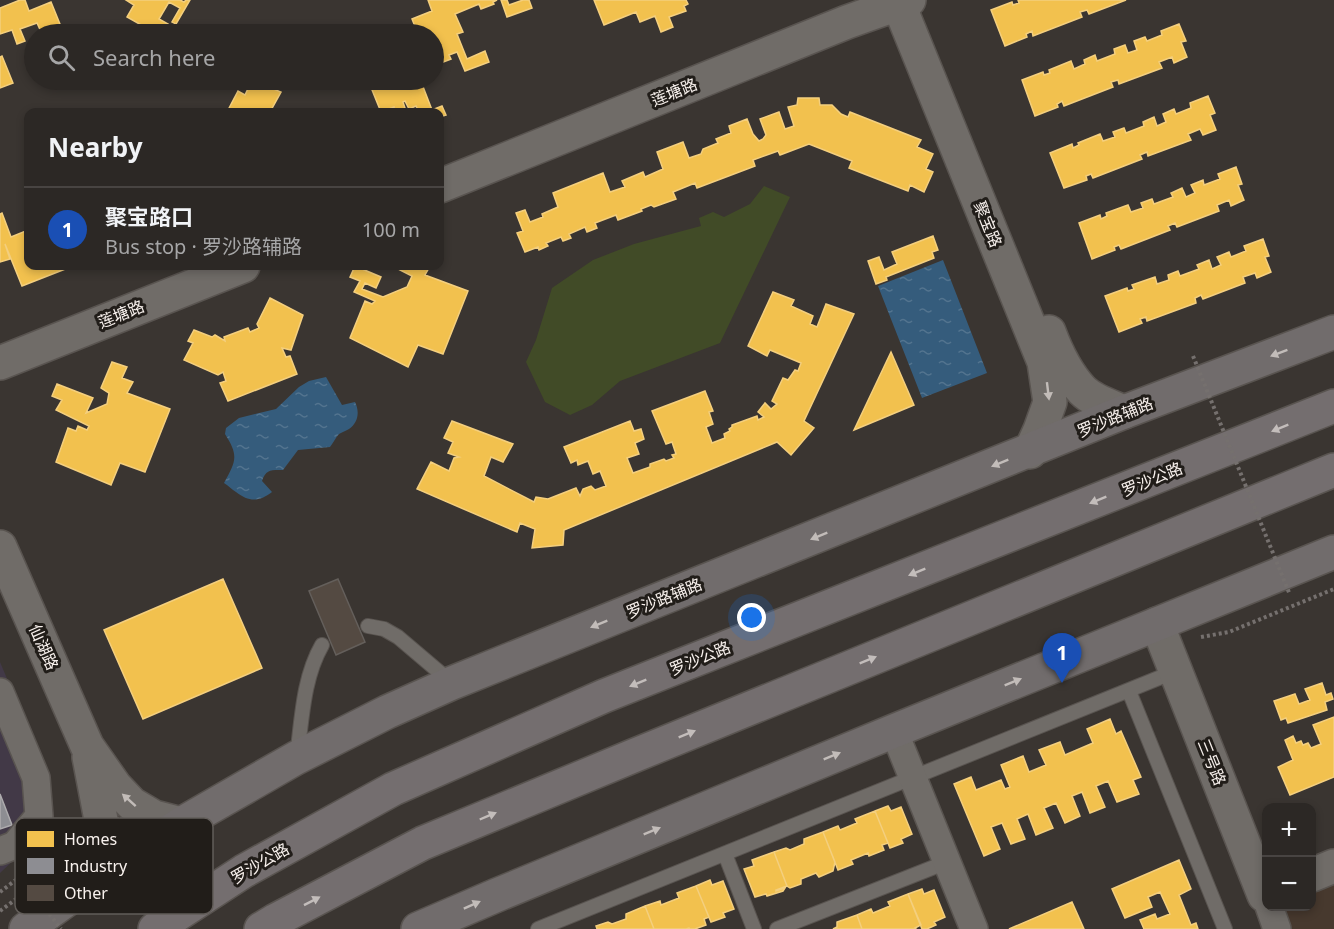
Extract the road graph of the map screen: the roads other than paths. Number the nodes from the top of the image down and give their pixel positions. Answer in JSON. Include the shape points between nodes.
{"nodes":[{"id":1,"x":858,"y":0,"type":"edge"},
{"id":2,"x":906,"y":1,"type":"edge"},
{"id":3,"x":444,"y":166,"type":"edge"},
{"id":4,"x":444,"y":184,"type":"edge"},
{"id":5,"x":186,"y":270,"type":"edge"},
{"id":6,"x":233,"y":270,"type":"edge"},
{"id":7,"x":1334,"y":332,"type":"edge"},
{"id":8,"x":0,"y":344,"type":"edge"},
{"id":9,"x":0,"y":363,"type":"edge"},
{"id":10,"x":1334,"y":406,"type":"edge"},
{"id":11,"x":1124,"y":412,"type":"junction"},
{"id":12,"x":1030,"y":452,"type":"junction"},
{"id":13,"x":1334,"y":470,"type":"edge"},
{"id":14,"x":0,"y":547,"type":"edge"},
{"id":15,"x":1334,"y":552,"type":"edge"},
{"id":16,"x":1157,"y":624,"type":"junction"},
{"id":17,"x":368,"y":626,"type":"dead end"},
{"id":18,"x":322,"y":645,"type":"dead end"},
{"id":19,"x":1176,"y":671,"type":"junction"},
{"id":20,"x":452,"y":683,"type":"junction"},
{"id":21,"x":1129,"y":691,"type":"junction"},
{"id":22,"x":1,"y":696,"type":"edge"},
{"id":23,"x":894,"y":731,"type":"junction"},
{"id":24,"x":87,"y":746,"type":"junction"},
{"id":25,"x":296,"y":758,"type":"junction"},
{"id":26,"x":913,"y":778,"type":"junction"},
{"id":27,"x":37,"y":818,"type":"edge"},
{"id":28,"x":101,"y":818,"type":"edge"},
{"id":29,"x":158,"y":818,"type":"edge"},
{"id":30,"x":191,"y":818,"type":"edge"},
{"id":31,"x":15,"y":845,"type":"edge"},
{"id":32,"x":0,"y":851,"type":"edge"},
{"id":33,"x":724,"y":854,"type":"junction"},
{"id":34,"x":947,"y":862,"type":"junction"},
{"id":35,"x":1334,"y":866,"type":"edge"},
{"id":36,"x":1316,"y":873,"type":"edge"},
{"id":37,"x":1262,"y":886,"type":"edge"},
{"id":38,"x":213,"y":891,"type":"edge"},
{"id":39,"x":1271,"y":911,"type":"edge"},
{"id":40,"x":47,"y":914,"type":"edge"},
{"id":41,"x":178,"y":914,"type":"edge"},
{"id":42,"x":547,"y":927,"type":"edge"},
{"id":43,"x":26,"y":929,"type":"edge"},
{"id":44,"x":155,"y":929,"type":"edge"},
{"id":45,"x":261,"y":929,"type":"edge"},
{"id":46,"x":418,"y":929,"type":"edge"},
{"id":47,"x":754,"y":929,"type":"edge"},
{"id":48,"x":777,"y":929,"type":"edge"},
{"id":49,"x":974,"y":929,"type":"edge"},
{"id":50,"x":1225,"y":929,"type":"edge"},
{"id":51,"x":1277,"y":929,"type":"edge"}],
"edges":[{"from":1,"to":3,"type":"street","name":"莲塘路"},
{"from":2,"to":4,"type":"street","name":"莲塘路"},
{"from":2,"to":11,"type":"street","name":"聚宝路","via":[[1056,350],[1083,390]]},
{"from":2,"to":12,"type":"street","name":"聚宝路","one_way":true,"via":[[1044,362],[1050,402]]},
{"from":5,"to":8,"type":"street","name":"莲塘路"},
{"from":6,"to":9,"type":"street","name":"莲塘路"},
{"from":7,"to":11,"type":"main road","name":"罗沙路辅路","one_way":true},
{"from":10,"to":38,"type":"highway","name":"罗沙公路","one_way":true,"via":[[604,696],[393,789]]},
{"from":11,"to":12,"type":"main road","name":"罗沙路辅路"},
{"from":12,"to":20,"type":"main road","name":"罗沙路辅路","one_way":true},
{"from":45,"to":13,"type":"highway","one_way":true,"via":[[423,843]]},
{"from":14,"to":24,"type":"street","name":"仙湖路"},
{"from":15,"to":16,"type":"main road"},
{"from":16,"to":19,"type":"street","name":"三号路"},
{"from":23,"to":16,"type":"main road","one_way":true},
{"from":17,"to":20,"type":"lane","via":[[398,637]]},
{"from":18,"to":25,"type":"lane","via":[[309,673]]},
{"from":19,"to":21,"type":"lane"},
{"from":19,"to":37,"type":"street","name":"三号路"},
{"from":20,"to":25,"type":"main road","name":"罗沙路辅路"},
{"from":21,"to":26,"type":"lane"},
{"from":21,"to":50,"type":"lane"},
{"from":22,"to":27,"type":"street","via":[[36,778]]},
{"from":23,"to":26,"type":"street"},
{"from":46,"to":23,"type":"main road","one_way":true},
{"from":24,"to":28,"type":"street"},
{"from":29,"to":24,"type":"street","one_way":true,"via":[[132,804]]},
{"from":25,"to":30,"type":"main road","name":"罗沙路辅路"},
{"from":26,"to":33,"type":"lane"},
{"from":26,"to":34,"type":"street"},
{"from":31,"to":32,"type":"street"},
{"from":33,"to":42,"type":"lane"},
{"from":33,"to":47,"type":"lane"},
{"from":34,"to":48,"type":"lane"},
{"from":34,"to":49,"type":"street"},
{"from":35,"to":36,"type":"street"},
{"from":39,"to":51,"type":"street","name":"三号路"},
{"from":40,"to":43,"type":"main road","name":"罗沙路辅路"},
{"from":41,"to":44,"type":"highway","name":"罗沙公路","one_way":true}]}
